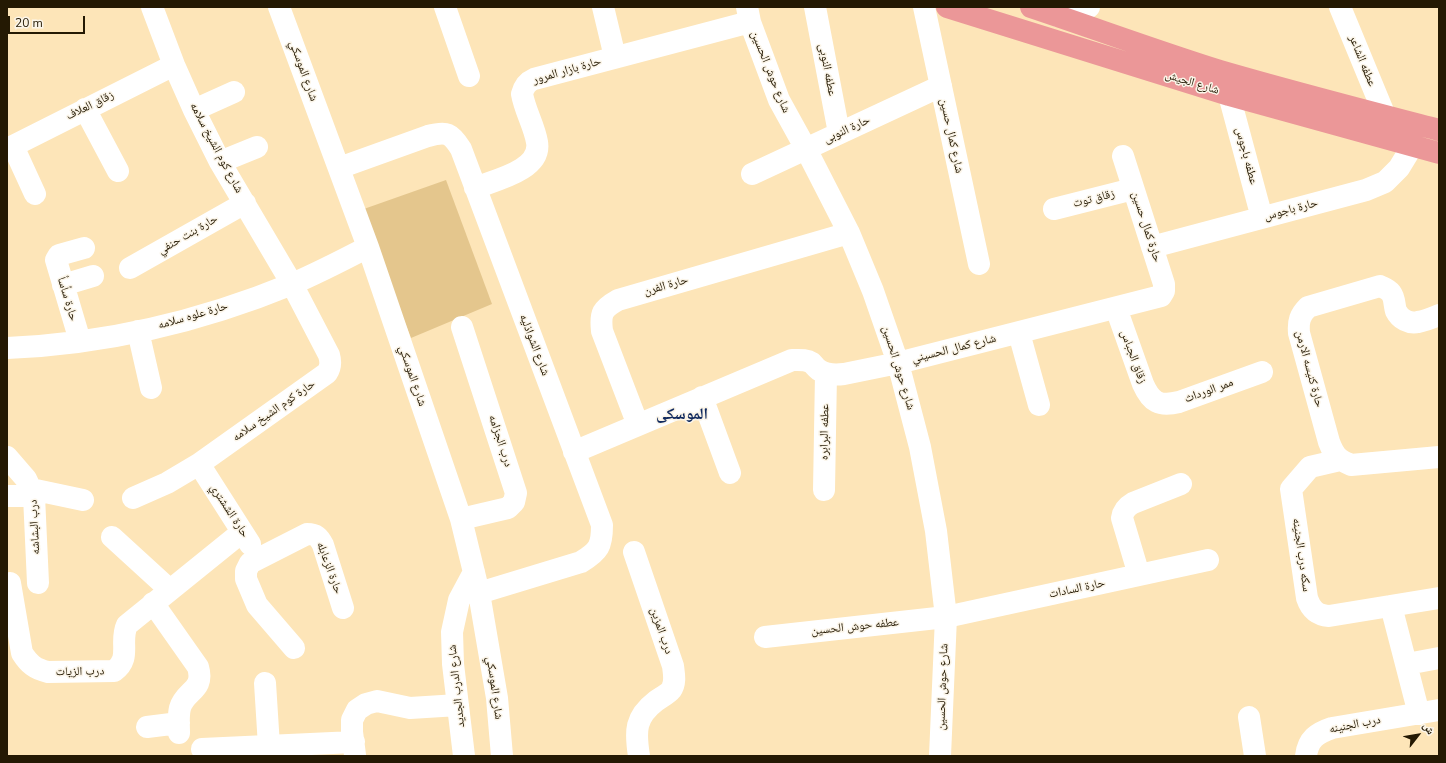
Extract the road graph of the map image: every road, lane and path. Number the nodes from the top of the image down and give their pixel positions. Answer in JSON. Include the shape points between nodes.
{"nodes":[{"id":1,"x":152,"y":7,"type":"edge"},
{"id":2,"x":279,"y":7,"type":"edge"},
{"id":3,"x":445,"y":7,"type":"edge"},
{"id":4,"x":604,"y":7,"type":"edge"},
{"id":5,"x":815,"y":7,"type":"edge"},
{"id":6,"x":924,"y":7,"type":"edge"},
{"id":7,"x":947,"y":7,"type":"edge"},
{"id":8,"x":1031,"y":7,"type":"edge"},
{"id":9,"x":1088,"y":7,"type":"edge"},
{"id":10,"x":1340,"y":7,"type":"edge"},
{"id":11,"x":749,"y":14,"type":"edge"},
{"id":12,"x":1058,"y":16,"type":"junction"},
{"id":13,"x":615,"y":57,"type":"junction"},
{"id":14,"x":174,"y":65,"type":"junction"},
{"id":15,"x":469,"y":76,"type":"dead end"},
{"id":16,"x":941,"y":86,"type":"junction"},
{"id":17,"x":234,"y":92,"type":"dead end"},
{"id":18,"x":1229,"y":95,"type":"junction"},
{"id":19,"x":85,"y":109,"type":"junction"},
{"id":20,"x":194,"y":110,"type":"junction"},
{"id":21,"x":1384,"y":116,"type":"junction"},
{"id":22,"x":1439,"y":130,"type":"edge"},
{"id":23,"x":839,"y":134,"type":"junction"},
{"id":24,"x":1412,"y":146,"type":"junction"},
{"id":25,"x":10,"y":147,"type":"edge"},
{"id":26,"x":257,"y":147,"type":"dead end"},
{"id":27,"x":806,"y":149,"type":"junction"},
{"id":28,"x":1439,"y":153,"type":"edge"},
{"id":29,"x":1123,"y":156,"type":"dead end"},
{"id":30,"x":220,"y":162,"type":"junction"},
{"id":31,"x":339,"y":168,"type":"junction"},
{"id":32,"x":118,"y":171,"type":"dead end"},
{"id":33,"x":752,"y":174,"type":"dead end"},
{"id":34,"x":475,"y":188,"type":"junction"},
{"id":35,"x":1133,"y":189,"type":"junction"},
{"id":36,"x":36,"y":194,"type":"dead end"},
{"id":37,"x":245,"y":203,"type":"junction"},
{"id":38,"x":1054,"y":209,"type":"dead end"},
{"id":39,"x":1262,"y":218,"type":"junction"},
{"id":40,"x":849,"y":233,"type":"junction"},
{"id":41,"x":1152,"y":246,"type":"junction"},
{"id":42,"x":368,"y":247,"type":"junction"},
{"id":43,"x":84,"y":248,"type":"dead end"},
{"id":44,"x":979,"y":264,"type":"dead end"},
{"id":45,"x":130,"y":268,"type":"dead end"},
{"id":46,"x":93,"y":276,"type":"dead end"},
{"id":47,"x":292,"y":284,"type":"junction"},
{"id":48,"x":63,"y":285,"type":"junction"},
{"id":49,"x":1161,"y":296,"type":"joint"},
{"id":50,"x":1116,"y":308,"type":"junction"},
{"id":51,"x":1439,"y":315,"type":"edge"},
{"id":52,"x":462,"y":327,"type":"dead end"},
{"id":53,"x":138,"y":331,"type":"junction"},
{"id":54,"x":1019,"y":332,"type":"junction"},
{"id":55,"x":80,"y":341,"type":"junction"},
{"id":56,"x":7,"y":348,"type":"edge"},
{"id":57,"x":898,"y":363,"type":"junction"},
{"id":58,"x":1262,"y":372,"type":"dead end"},
{"id":59,"x":826,"y":374,"type":"junction"},
{"id":60,"x":151,"y":388,"type":"dead end"},
{"id":61,"x":702,"y":397,"type":"junction"},
{"id":62,"x":1156,"y":402,"type":"joint"},
{"id":63,"x":1039,"y":405,"type":"dead end"},
{"id":64,"x":638,"y":425,"type":"junction"},
{"id":65,"x":574,"y":452,"type":"junction"},
{"id":66,"x":7,"y":456,"type":"edge"},
{"id":67,"x":1439,"y":457,"type":"edge"},
{"id":68,"x":1340,"y":460,"type":"junction"},
{"id":69,"x":199,"y":464,"type":"junction"},
{"id":70,"x":730,"y":473,"type":"dead end"},
{"id":71,"x":1182,"y":484,"type":"dead end"},
{"id":72,"x":824,"y":490,"type":"dead end"},
{"id":73,"x":32,"y":493,"type":"junction"},
{"id":74,"x":7,"y":496,"type":"edge"},
{"id":75,"x":133,"y":498,"type":"dead end"},
{"id":76,"x":83,"y":500,"type":"dead end"},
{"id":77,"x":461,"y":519,"type":"junction"},
{"id":78,"x":242,"y":532,"type":"junction"},
{"id":79,"x":112,"y":537,"type":"dead end"},
{"id":80,"x":634,"y":552,"type":"dead end"},
{"id":81,"x":258,"y":559,"type":"junction"},
{"id":82,"x":1208,"y":560,"type":"dead end"},
{"id":83,"x":474,"y":572,"type":"junction"},
{"id":84,"x":1139,"y":575,"type":"junction"},
{"id":85,"x":8,"y":583,"type":"edge"},
{"id":86,"x":170,"y":590,"type":"junction"},
{"id":87,"x":479,"y":593,"type":"junction"},
{"id":88,"x":1439,"y":598,"type":"edge"},
{"id":89,"x":153,"y":603,"type":"junction"},
{"id":90,"x":1391,"y":606,"type":"junction"},
{"id":91,"x":343,"y":608,"type":"dead end"},
{"id":92,"x":946,"y":617,"type":"junction"},
{"id":93,"x":765,"y":637,"type":"dead end"},
{"id":94,"x":294,"y":648,"type":"dead end"},
{"id":95,"x":1439,"y":658,"type":"edge"},
{"id":96,"x":1407,"y":664,"type":"junction"},
{"id":97,"x":265,"y":683,"type":"dead end"},
{"id":98,"x":458,"y":705,"type":"junction"},
{"id":99,"x":1429,"y":712,"type":"edge"},
{"id":100,"x":1249,"y":718,"type":"dead end"},
{"id":101,"x":147,"y":727,"type":"dead end"},
{"id":102,"x":269,"y":746,"type":"junction"},
{"id":103,"x":202,"y":749,"type":"dead end"},
{"id":104,"x":354,"y":749,"type":"edge"},
{"id":105,"x":464,"y":756,"type":"edge"},
{"id":106,"x":502,"y":756,"type":"edge"},
{"id":107,"x":639,"y":756,"type":"edge"},
{"id":108,"x":940,"y":756,"type":"edge"},
{"id":109,"x":1256,"y":756,"type":"edge"},
{"id":110,"x":1306,"y":756,"type":"edge"}],
"edges":[{"from":1,"to":14,"type":"street","name":"شارع كوم الشيخ سلامه"},
{"from":2,"to":31,"type":"street","name":"شارع الموسكي"},
{"from":3,"to":15,"type":"street"},
{"from":4,"to":13,"type":"street"},
{"from":5,"to":23,"type":"street","name":"عطفه النوبى"},
{"from":6,"to":16,"type":"street","name":"شارع كمال حسين"},
{"from":7,"to":18,"type":"main road","name":"شارع الجيش"},
{"from":8,"to":12,"type":"main road","name":"شارع الجيش"},
{"from":9,"to":12,"type":"street"},
{"from":10,"to":21,"type":"street","name":"عطفه الشاعر"},
{"from":11,"to":13,"type":"street","name":"حارة بازار المرور"},
{"from":11,"to":27,"type":"street","name":"شارع حوش الحسين","via":[[779,100]]},
{"from":12,"to":21,"type":"main road","name":"شارع الجيش","via":[[1220,70]]},
{"from":13,"to":34,"type":"street","name":"حارة بازار المرور","via":[[528,82],[522,94],[537,143],[536,154],[522,170]]},
{"from":14,"to":19,"type":"street","name":"زقاق العلاف"},
{"from":14,"to":20,"type":"street","name":"شارع كوم الشيخ سلامه"},
{"from":16,"to":23,"type":"street","name":"حارة النوبى"},
{"from":16,"to":44,"type":"street","name":"شارع كمال حسين"},
{"from":17,"to":20,"type":"street"},
{"from":18,"to":24,"type":"main road","name":"شارع الجيش"},
{"from":18,"to":39,"type":"street","name":"عطفه باجوس"},
{"from":19,"to":25,"type":"street","name":"زقاق العلاف"},
{"from":19,"to":32,"type":"street"},
{"from":20,"to":30,"type":"street","name":"شارع كوم الشيخ سلامه"},
{"from":21,"to":22,"type":"main road","name":"شارع الجيش"},
{"from":23,"to":27,"type":"street","name":"حارة النوبى"},
{"from":24,"to":28,"type":"main road","name":"شارع الجيش"},
{"from":24,"to":39,"type":"street","name":"حارة باجوس","via":[[1399,168],[1385,182],[1366,190]]},
{"from":25,"to":36,"type":"street"},
{"from":26,"to":30,"type":"street"},
{"from":27,"to":33,"type":"street","name":"حارة النوبى"},
{"from":27,"to":40,"type":"street","name":"شارع حوش الحسين"},
{"from":29,"to":35,"type":"street","name":"حارة كمال حسين"},
{"from":30,"to":37,"type":"street","name":"شارع كوم الشيخ سلامه"},
{"from":31,"to":34,"type":"street","name":"شارع الشواذليه","via":[[441,133],[454,138],[461,149]]},
{"from":31,"to":42,"type":"street","name":"شارع الموسكي"},
{"from":34,"to":65,"type":"street","name":"شارع الشواذليه"},
{"from":35,"to":38,"type":"street","name":"زقاق توت"},
{"from":35,"to":41,"type":"street","name":"حارة كمال حسين"},
{"from":37,"to":45,"type":"street","name":"حارة بنت حنفي"},
{"from":37,"to":47,"type":"street","name":"شارع كوم الشيخ سلامه"},
{"from":39,"to":41,"type":"street","name":"حارة باجوس"},
{"from":40,"to":57,"type":"street","name":"شارع حوش الحسين","via":[[873,291]]},
{"from":40,"to":64,"type":"street","name":"حارة الفرن","via":[[618,300],[606,306],[600,318],[602,330]]},
{"from":41,"to":49,"type":"street","name":"حارة كمال حسين","via":[[1164,284]]},
{"from":42,"to":47,"type":"street","name":"حارة علوه سلامه"},
{"from":42,"to":77,"type":"street","name":"شارع الموسكي"},
{"from":43,"to":48,"type":"street","name":"حارة سأسأ","via":[[57,257],[56,263]]},
{"from":46,"to":48,"type":"street"},
{"from":47,"to":53,"type":"street","name":"حارة علوه سلامه","via":[[216,311]]},
{"from":47,"to":69,"type":"street","name":"حارة كوم الشيخ سلامه","via":[[329,355],[331,361],[328,373]]},
{"from":48,"to":55,"type":"street","name":"حارة سأسأ"},
{"from":49,"to":50,"type":"street","name":"شارع كمال الحسيني"},
{"from":50,"to":54,"type":"street","name":"شارع كمال الحسيني"},
{"from":50,"to":62,"type":"street","name":"زقاق الجباس","via":[[1142,384],[1147,394]]},
{"from":51,"to":68,"type":"street","name":"حارة كنيسه الارمن","via":[[1416,323],[1408,322],[1396,311],[1391,293],[1380,286],[1308,307],[1301,314],[1298,323],[1299,333],[1329,442]]},
{"from":52,"to":77,"type":"street","name":"درب الجزامه","via":[[516,494],[514,502],[508,508]]},
{"from":53,"to":55,"type":"street","name":"حارة علوه سلامه"},
{"from":53,"to":60,"type":"street"},
{"from":54,"to":57,"type":"street","name":"شارع كمال الحسيني"},
{"from":54,"to":63,"type":"street"},
{"from":55,"to":56,"type":"street","name":"حارة علوه سلامه"},
{"from":57,"to":59,"type":"street","name":"شارع كمال الحسيني","via":[[844,374]]},
{"from":57,"to":92,"type":"street","name":"شارع حوش الحسين","via":[[920,447],[933,516]]},
{"from":58,"to":62,"type":"street","name":"ممر الورداث","via":[[1179,402],[1167,405]]},
{"from":59,"to":61,"type":"street","via":[[812,363],[792,360]]},
{"from":59,"to":72,"type":"street","name":"عطفه البرابره"},
{"from":61,"to":64,"type":"street"},
{"from":61,"to":70,"type":"street"},
{"from":64,"to":65,"type":"street"},
{"from":65,"to":87,"type":"street","name":"شارع الشواذليه","via":[[602,525],[602,540],[594,554],[581,562]]},
{"from":66,"to":73,"type":"street","name":"درب البشاشه","via":[[26,479]]},
{"from":67,"to":68,"type":"street","via":[[1351,465]]},
{"from":68,"to":90,"type":"street","name":"سكه درب الجنينه","via":[[1310,467],[1291,489],[1309,605],[1321,615],[1329,616]]},
{"from":69,"to":75,"type":"street","name":"حارة كوم الشيخ سلامه","via":[[167,483]]},
{"from":69,"to":78,"type":"street","name":"حارة الششتري"},
{"from":71,"to":84,"type":"street","via":[[1133,503],[1123,512],[1122,518]]},
{"from":73,"to":74,"type":"street"},
{"from":73,"to":76,"type":"street"},
{"from":73,"to":85,"type":"street","name":"درب البشاشه","via":[[47,583]]},
{"from":77,"to":83,"type":"street","name":"شارع الموسكي"},
{"from":78,"to":81,"type":"street","name":"حارة الششتري"},
{"from":78,"to":86,"type":"street","name":"درب الزيات"},
{"from":79,"to":86,"type":"street"},
{"from":80,"to":107,"type":"street","name":"درب المزين","via":[[675,678],[671,690],[640,718],[636,738]]},
{"from":81,"to":91,"type":"street","name":"حارة الزعابله","via":[[307,534],[314,534],[320,538],[323,545]]},
{"from":81,"to":94,"type":"street","name":"حارة الزعابله","via":[[250,563],[246,571],[246,579],[254,600]]},
{"from":82,"to":84,"type":"street","name":"حارة السادات"},
{"from":83,"to":87,"type":"street","name":"شارع الموسكي"},
{"from":83,"to":98,"type":"street","name":"شارع الدرب الجديد","via":[[459,600],[452,632]]},
{"from":84,"to":92,"type":"street","name":"حارة السادات"},
{"from":85,"to":89,"type":"street","name":"درب الزيات","via":[[22,653],[37,669],[48,672],[114,671],[123,661],[125,654],[124,632],[127,625]]},
{"from":86,"to":89,"type":"street","name":"درب الزيات"},
{"from":87,"to":106,"type":"street","name":"شارع الموسكي","via":[[497,698]]},
{"from":88,"to":90,"type":"street","name":"سكه درب الجنينه"},
{"from":89,"to":101,"type":"street","via":[[198,668],[200,681],[180,708],[179,728]]},
{"from":90,"to":96,"type":"street","name":"درب الجنينه"},
{"from":92,"to":93,"type":"street","name":"عطفه حوش الحسين"},
{"from":92,"to":108,"type":"street","name":"شارع حوش الحسين"},
{"from":95,"to":96,"type":"street"},
{"from":96,"to":99,"type":"street","name":"درب الجنينه"},
{"from":97,"to":102,"type":"street"},
{"from":98,"to":104,"type":"street","via":[[410,708],[377,701],[366,704],[357,710],[352,720]]},
{"from":98,"to":105,"type":"street","name":"شارع الدرب الجديد"},
{"from":99,"to":110,"type":"street","name":"درب الجنينه","via":[[1320,732],[1310,742]]},
{"from":100,"to":109,"type":"street"},
{"from":102,"to":103,"type":"street"},
{"from":102,"to":104,"type":"street"}]}
